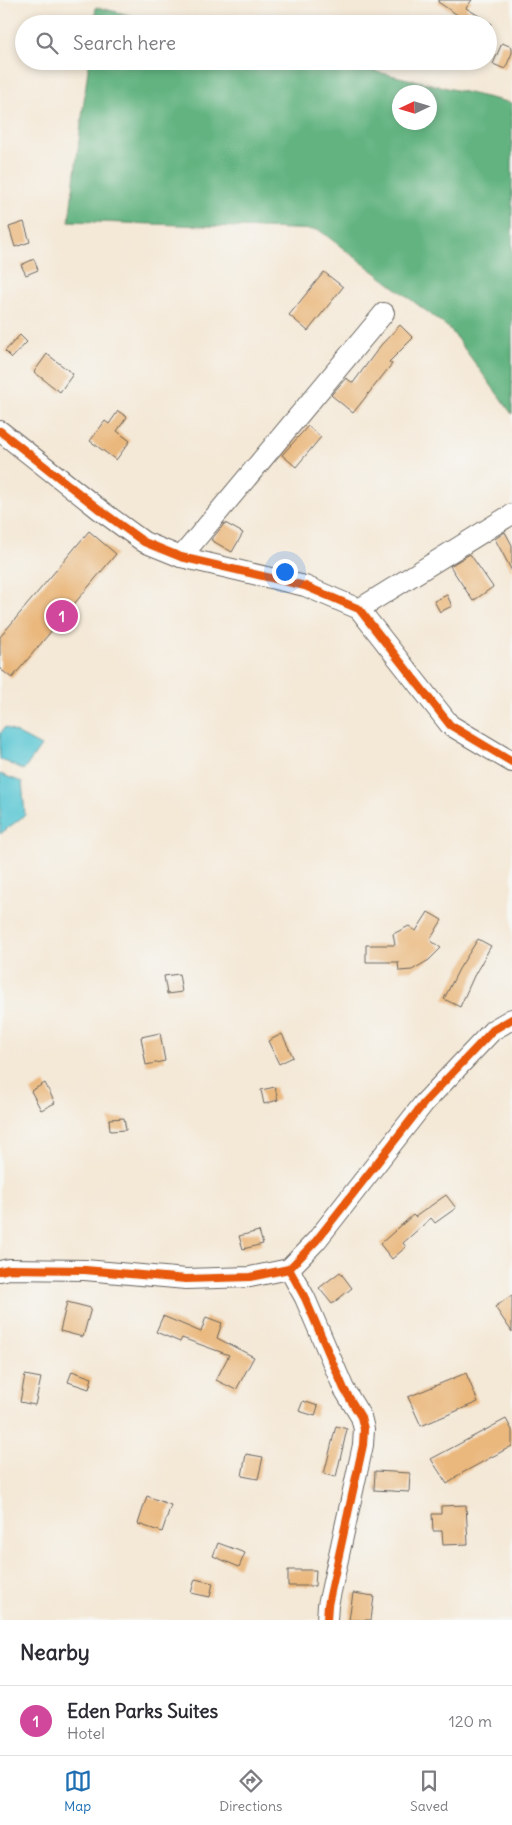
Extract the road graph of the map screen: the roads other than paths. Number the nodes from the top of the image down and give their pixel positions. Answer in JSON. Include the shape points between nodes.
{"nodes":[{"id":1,"x":384,"y":313,"type":"dead end"},
{"id":2,"x":0,"y":431,"type":"edge"},
{"id":3,"x":512,"y":514,"type":"edge"},
{"id":4,"x":181,"y":557,"type":"junction"},
{"id":5,"x":359,"y":609,"type":"junction"},
{"id":6,"x":512,"y":762,"type":"edge"},
{"id":7,"x":512,"y":1019,"type":"edge"},
{"id":8,"x":289,"y":1269,"type":"junction"},
{"id":9,"x":0,"y":1270,"type":"edge"},
{"id":10,"x":327,"y":1620,"type":"edge"}],
"edges":[{"from":1,"to":4,"type":"street"},
{"from":2,"to":4,"type":"street","via":[[144,542]]},
{"from":3,"to":5,"type":"street"},
{"from":4,"to":5,"type":"street","via":[[305,586]]},
{"from":5,"to":6,"type":"street","via":[[450,725]]},
{"from":7,"to":8,"type":"street","via":[[493,1030],[424,1103],[316,1240]]},
{"from":8,"to":9,"type":"street","via":[[250,1277],[186,1279],[85,1270]]},
{"from":8,"to":10,"type":"street","via":[[364,1429]]}]}
